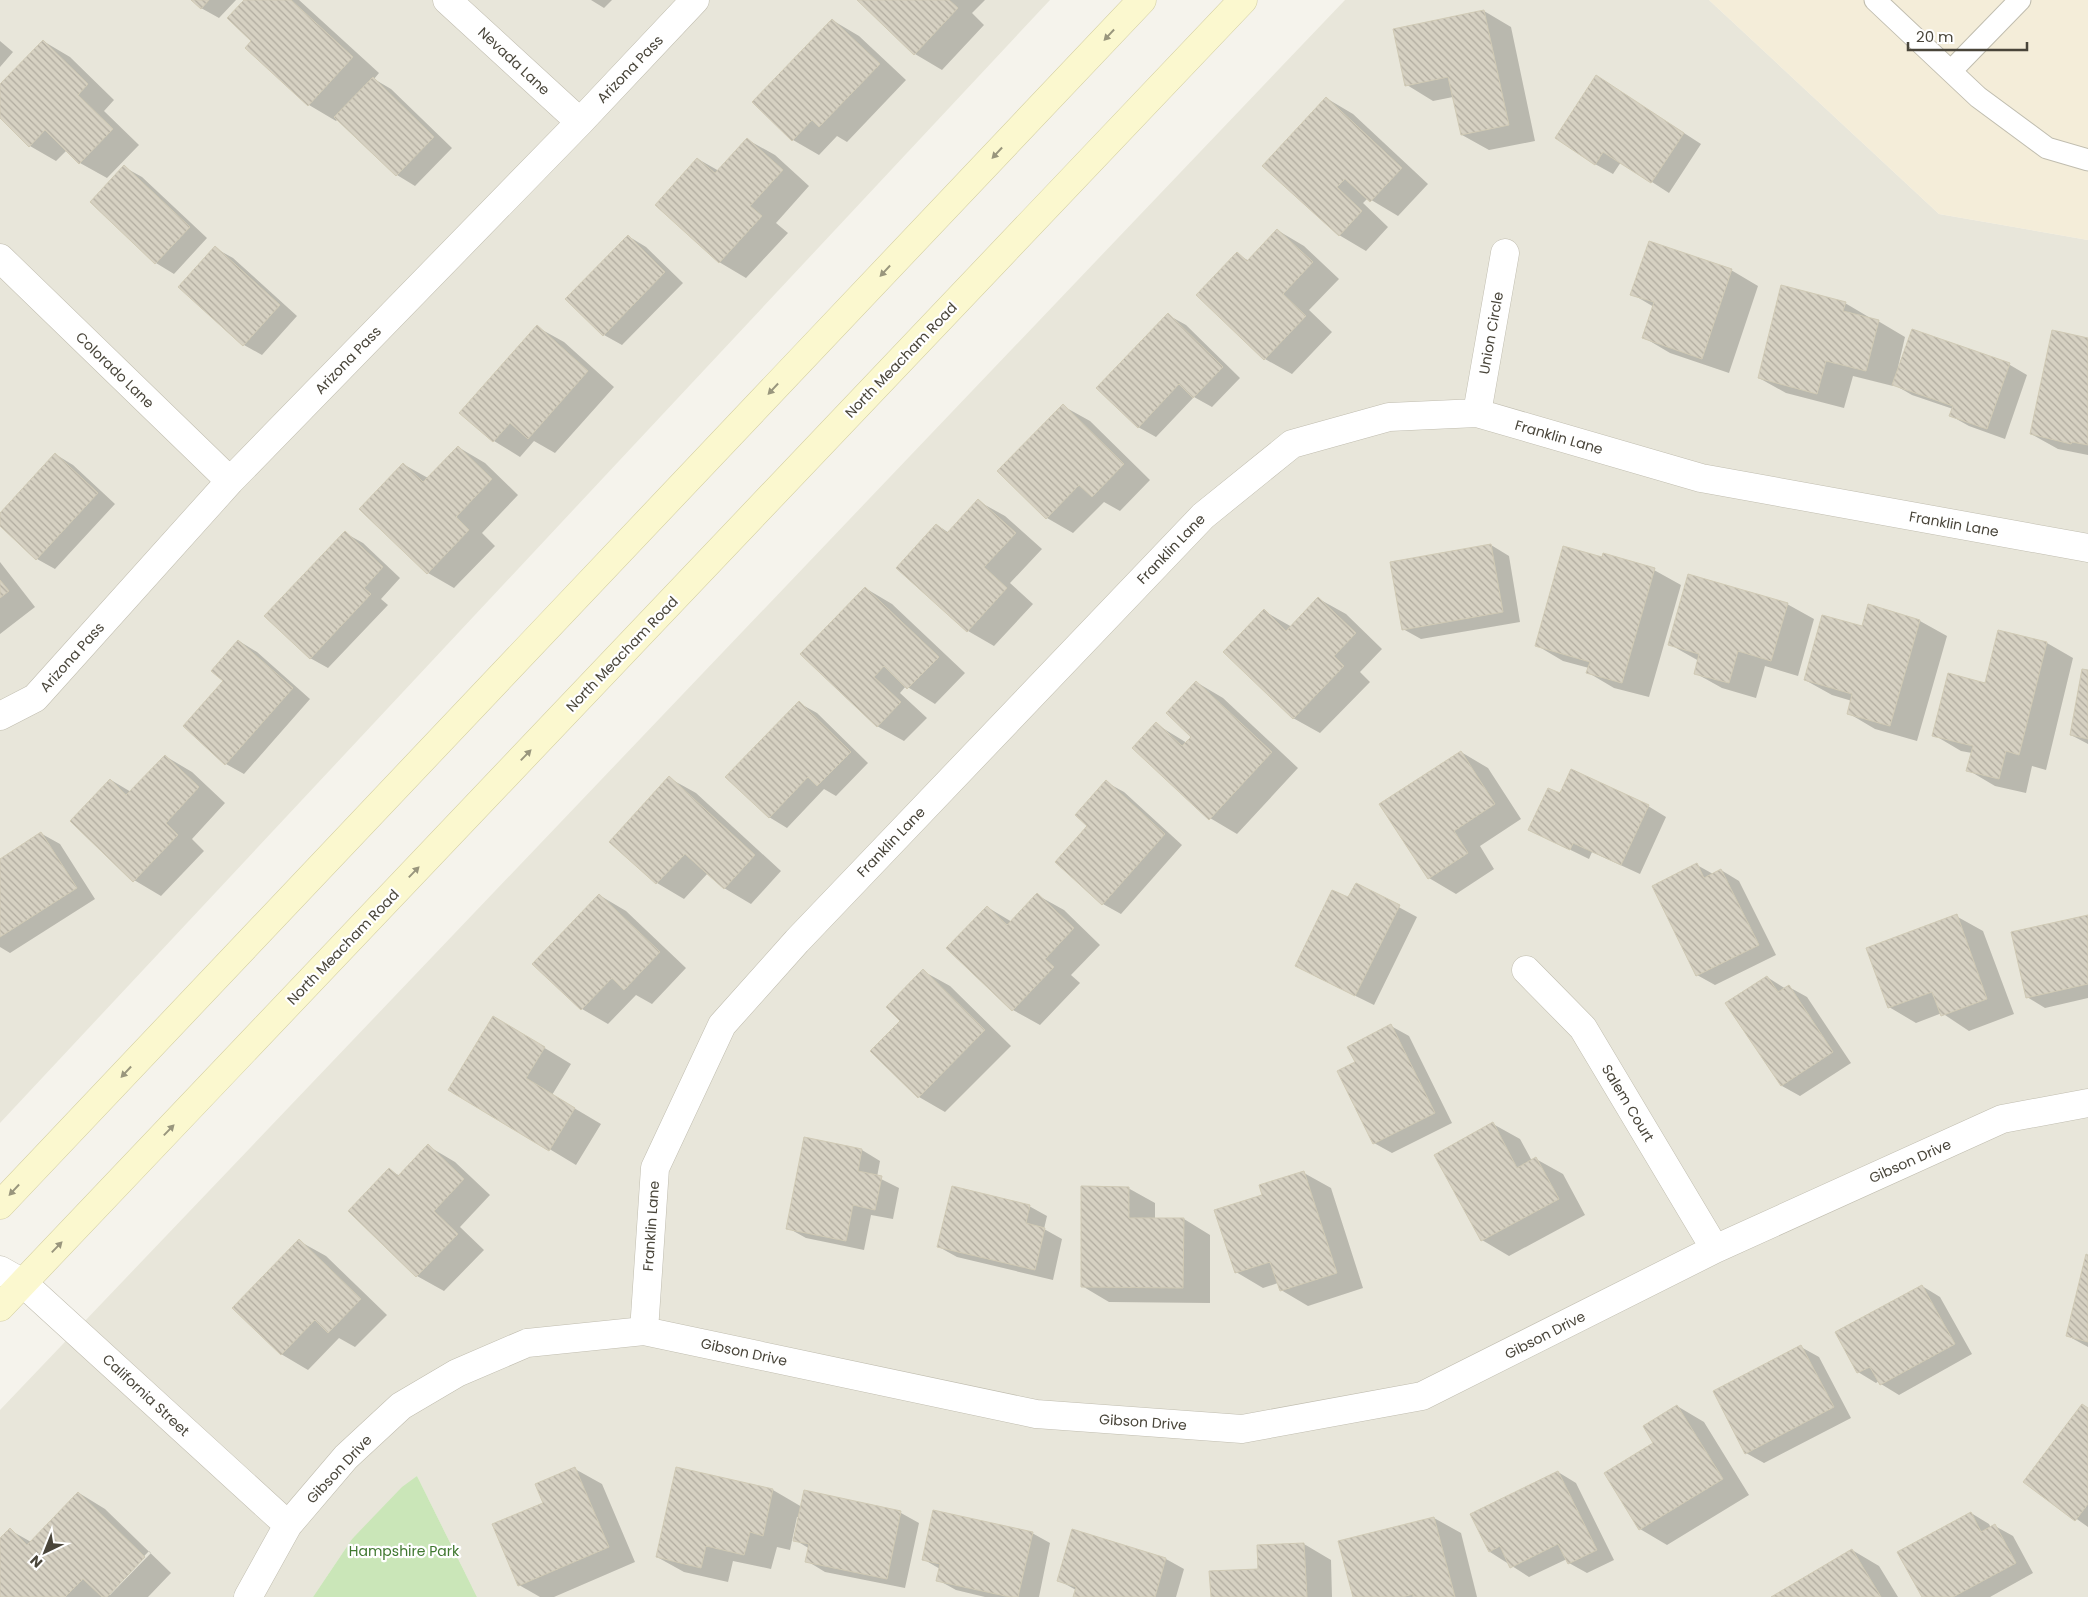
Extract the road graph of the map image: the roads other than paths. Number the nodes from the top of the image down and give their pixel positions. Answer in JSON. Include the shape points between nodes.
{"nodes":[{"id":1,"x":447,"y":0,"type":"edge"},
{"id":2,"x":695,"y":0,"type":"edge"},
{"id":3,"x":1142,"y":0,"type":"edge"},
{"id":4,"x":1243,"y":0,"type":"edge"},
{"id":5,"x":1875,"y":0,"type":"edge"},
{"id":6,"x":2020,"y":0,"type":"edge"},
{"id":7,"x":1951,"y":71,"type":"junction"},
{"id":8,"x":580,"y":122,"type":"junction"},
{"id":9,"x":2088,"y":160,"type":"edge"},
{"id":10,"x":1506,"y":252,"type":"dead end"},
{"id":11,"x":0,"y":258,"type":"edge"},
{"id":12,"x":1477,"y":413,"type":"junction"},
{"id":13,"x":230,"y":481,"type":"junction"},
{"id":14,"x":2088,"y":548,"type":"edge"},
{"id":15,"x":0,"y":716,"type":"edge"},
{"id":16,"x":1526,"y":970,"type":"dead end"},
{"id":17,"x":2088,"y":1103,"type":"edge"},
{"id":18,"x":0,"y":1205,"type":"edge"},
{"id":19,"x":1715,"y":1249,"type":"junction"},
{"id":20,"x":0,"y":1270,"type":"edge"},
{"id":21,"x":23,"y":1283,"type":"junction"},
{"id":22,"x":0,"y":1307,"type":"edge"},
{"id":23,"x":644,"y":1331,"type":"junction"},
{"id":24,"x":288,"y":1525,"type":"junction"},
{"id":25,"x":248,"y":1597,"type":"edge"}],
"edges":[{"from":1,"to":8,"type":"street","name":"Nevada Lane"},
{"from":2,"to":8,"type":"street","name":"Arizona Pass"},
{"from":3,"to":18,"type":"main road","one_way":true},
{"from":21,"to":4,"type":"main road","name":"North Meacham Road","one_way":true},
{"from":5,"to":7,"type":"lane"},
{"from":6,"to":7,"type":"lane"},
{"from":7,"to":9,"type":"lane","via":[[1978,98],[2047,148]]},
{"from":8,"to":13,"type":"street","name":"Arizona Pass"},
{"from":10,"to":12,"type":"street","name":"Union Circle"},
{"from":11,"to":13,"type":"street","name":"Colorado Lane"},
{"from":12,"to":14,"type":"street","name":"Franklin Lane","via":[[1701,478]]},
{"from":12,"to":23,"type":"street","name":"Franklin Lane","via":[[1389,417],[1292,444],[1203,516],[797,941],[722,1026],[655,1168]]},
{"from":13,"to":15,"type":"street","name":"Arizona Pass","via":[[35,698]]},
{"from":16,"to":19,"type":"street","name":"Salem Court","via":[[1583,1028]]},
{"from":17,"to":19,"type":"street","name":"Gibson Drive","via":[[2002,1119]]},
{"from":19,"to":23,"type":"street","name":"Gibson Drive","via":[[1422,1396],[1242,1430],[1036,1414]]},
{"from":20,"to":21,"type":"street","name":"California Street"},
{"from":21,"to":22,"type":"main road","name":"North Meacham Road"},
{"from":21,"to":24,"type":"street","name":"California Street"},
{"from":23,"to":24,"type":"street","name":"Gibson Drive","via":[[527,1343],[457,1374],[401,1406],[346,1457]]},
{"from":24,"to":25,"type":"street","name":"Gibson Drive"}]}
